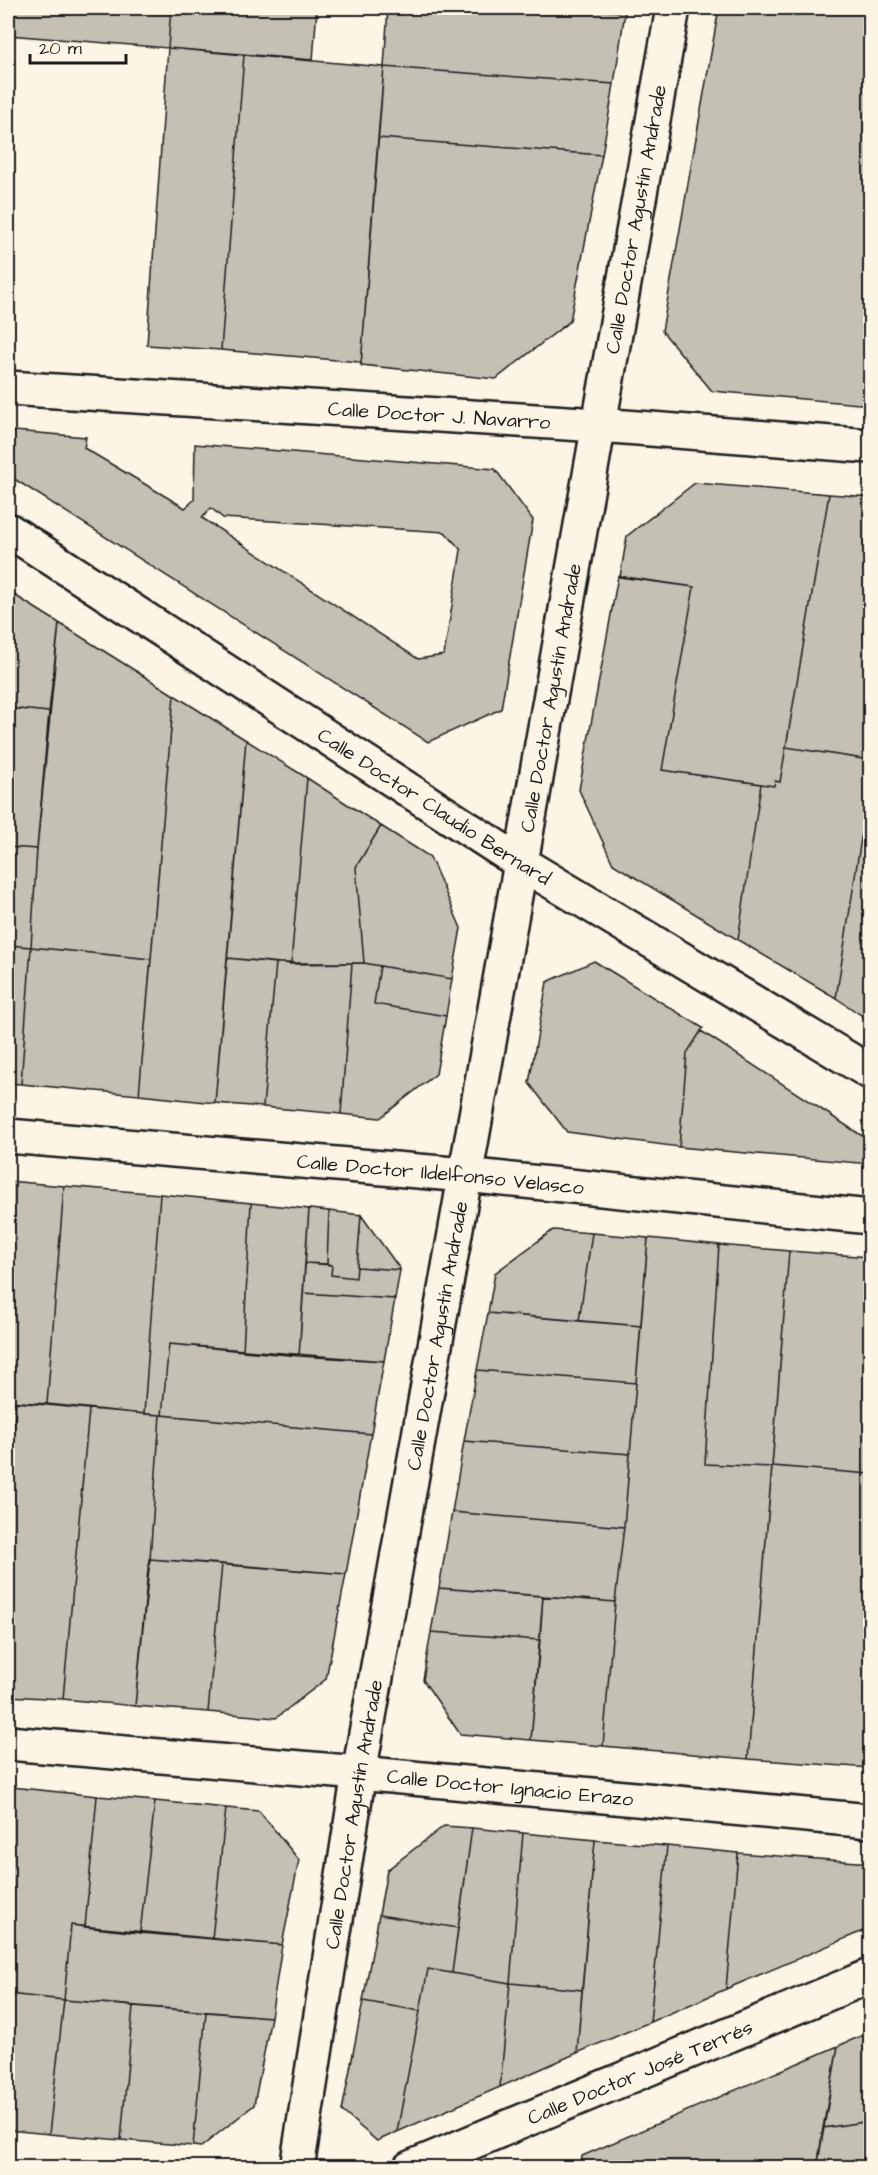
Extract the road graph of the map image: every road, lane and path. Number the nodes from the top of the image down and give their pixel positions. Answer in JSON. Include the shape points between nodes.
{"nodes":[{"id":1,"x":673,"y":8,"type":"edge"},
{"id":2,"x":8,"y":388,"type":"edge"},
{"id":3,"x":599,"y":425,"type":"junction"},
{"id":4,"x":870,"y":446,"type":"edge"},
{"id":5,"x":8,"y":530,"type":"edge"},
{"id":6,"x":521,"y":863,"type":"junction"},
{"id":7,"x":870,"y":1072,"type":"edge"},
{"id":8,"x":8,"y":1136,"type":"edge"},
{"id":9,"x":465,"y":1175,"type":"junction"},
{"id":10,"x":870,"y":1217,"type":"edge"},
{"id":11,"x":8,"y":1743,"type":"edge"},
{"id":12,"x":359,"y":1773,"type":"junction"},
{"id":13,"x":870,"y":1821,"type":"edge"},
{"id":14,"x":870,"y":1976,"type":"edge"},
{"id":15,"x":297,"y":2168,"type":"edge"},
{"id":16,"x":410,"y":2168,"type":"edge"}],
"edges":[{"from":1,"to":3,"type":"street","name":"Calle Doctor Agustín Andrade"},
{"from":2,"to":3,"type":"street","name":"Calle Doctor J. Navarro"},
{"from":3,"to":4,"type":"street","name":"Calle Doctor J. Navarro"},
{"from":3,"to":6,"type":"street","name":"Calle Doctor Agustín Andrade"},
{"from":5,"to":6,"type":"street","name":"Calle Doctor Claudio Bernard"},
{"from":6,"to":7,"type":"street","name":"Calle Doctor Claudio Bernard"},
{"from":6,"to":9,"type":"street","name":"Calle Doctor Agustín Andrade"},
{"from":8,"to":9,"type":"street","name":"Calle Doctor Ildelfonso Velasco"},
{"from":9,"to":10,"type":"street","name":"Calle Doctor Ildelfonso Velasco"},
{"from":9,"to":12,"type":"street","name":"Calle Doctor Agustín Andrade"},
{"from":11,"to":12,"type":"street","name":"Calle Doctor Ignacio Erazo"},
{"from":12,"to":13,"type":"street","name":"Calle Doctor Ignacio Erazo"},
{"from":12,"to":15,"type":"street","name":"Calle Doctor Agustín Andrade"},
{"from":14,"to":16,"type":"street","name":"Calle Doctor José Terrés"}]}
